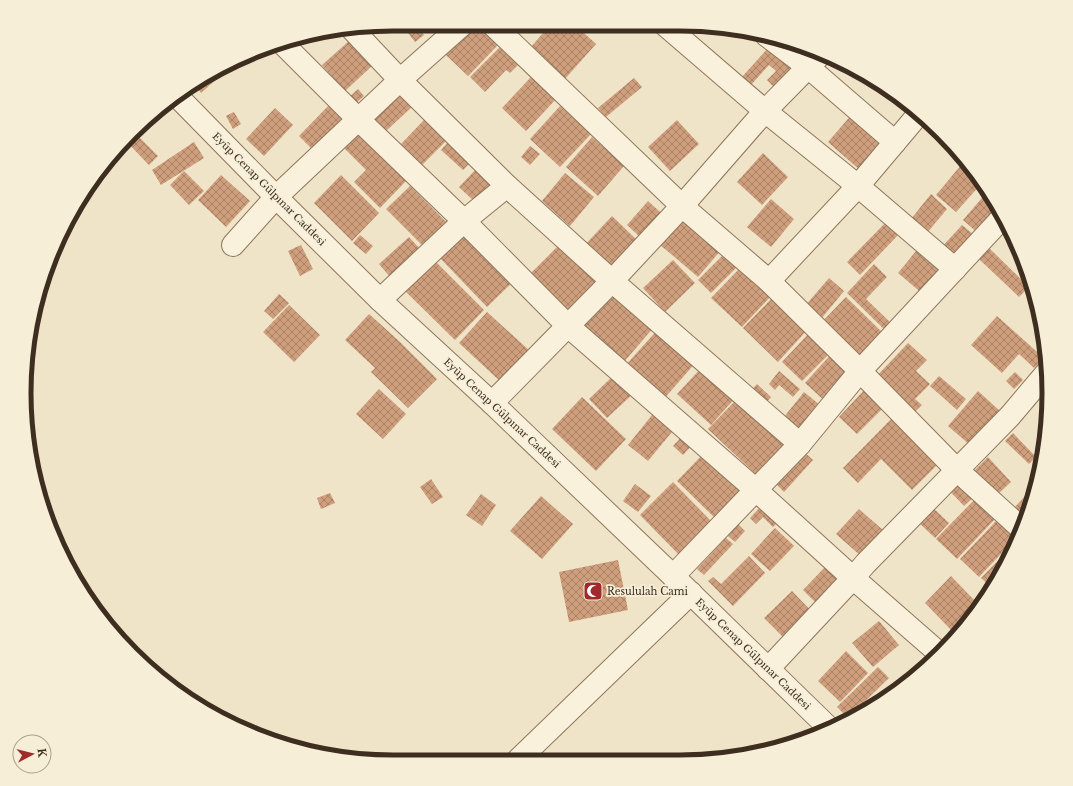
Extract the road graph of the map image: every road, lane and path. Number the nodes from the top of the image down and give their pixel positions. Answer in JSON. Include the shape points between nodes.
{"nodes":[{"id":1,"x":455,"y":31,"type":"edge"},
{"id":2,"x":499,"y":31,"type":"edge"},
{"id":3,"x":672,"y":31,"type":"edge"},
{"id":4,"x":356,"y":33,"type":"edge"},
{"id":5,"x":286,"y":47,"type":"edge"},
{"id":6,"x":787,"y":47,"type":"edge"},
{"id":7,"x":813,"y":62,"type":"edge"},
{"id":8,"x":400,"y":80,"type":"junction"},
{"id":9,"x":181,"y":100,"type":"edge"},
{"id":10,"x":765,"y":111,"type":"junction"},
{"id":11,"x":915,"y":118,"type":"edge"},
{"id":12,"x":358,"y":119,"type":"junction"},
{"id":13,"x":895,"y":142,"type":"junction"},
{"id":14,"x":507,"y":186,"type":"junction"},
{"id":15,"x":858,"y":186,"type":"junction"},
{"id":16,"x":276,"y":197,"type":"junction"},
{"id":17,"x":682,"y":206,"type":"junction"},
{"id":18,"x":464,"y":221,"type":"junction"},
{"id":19,"x":999,"y":221,"type":"edge"},
{"id":20,"x":233,"y":245,"type":"dead end"},
{"id":21,"x":956,"y":269,"type":"junction"},
{"id":22,"x":612,"y":281,"type":"junction"},
{"id":23,"x":769,"y":281,"type":"junction"},
{"id":24,"x":380,"y":300,"type":"junction"},
{"id":25,"x":568,"y":326,"type":"junction"},
{"id":26,"x":860,"y":371,"type":"junction"},
{"id":27,"x":1041,"y":379,"type":"edge"},
{"id":28,"x":492,"y":403,"type":"junction"},
{"id":29,"x":800,"y":444,"type":"junction"},
{"id":30,"x":956,"y":470,"type":"junction"},
{"id":31,"x":756,"y":490,"type":"junction"},
{"id":32,"x":1017,"y":524,"type":"edge"},
{"id":33,"x":673,"y":576,"type":"junction"},
{"id":34,"x":853,"y":578,"type":"junction"},
{"id":35,"x":691,"y":593,"type":"junction"},
{"id":36,"x":935,"y":650,"type":"edge"},
{"id":37,"x":768,"y":669,"type":"junction"},
{"id":38,"x":825,"y":724,"type":"edge"},
{"id":39,"x":523,"y":755,"type":"edge"}],
"edges":[{"from":1,"to":8,"type":"street"},
{"from":2,"to":17,"type":"street"},
{"from":3,"to":10,"type":"street"},
{"from":4,"to":8,"type":"street"},
{"from":5,"to":12,"type":"street"},
{"from":6,"to":7,"type":"street"},
{"from":7,"to":10,"type":"street"},
{"from":7,"to":13,"type":"street"},
{"from":8,"to":12,"type":"street"},
{"from":8,"to":14,"type":"street"},
{"from":9,"to":16,"type":"street","name":"Eyüp Cenap Gülpınar Caddesi"},
{"from":10,"to":15,"type":"street"},
{"from":10,"to":17,"type":"street"},
{"from":11,"to":13,"type":"street"},
{"from":12,"to":16,"type":"street"},
{"from":12,"to":18,"type":"street"},
{"from":13,"to":15,"type":"street"},
{"from":14,"to":18,"type":"street"},
{"from":14,"to":22,"type":"street"},
{"from":15,"to":21,"type":"street"},
{"from":15,"to":23,"type":"street"},
{"from":16,"to":20,"type":"street"},
{"from":16,"to":24,"type":"street","name":"Eyüp Cenap Gülpınar Caddesi"},
{"from":17,"to":22,"type":"street"},
{"from":17,"to":23,"type":"street"},
{"from":18,"to":24,"type":"street"},
{"from":18,"to":25,"type":"street"},
{"from":19,"to":21,"type":"street"},
{"from":21,"to":26,"type":"street"},
{"from":22,"to":25,"type":"street"},
{"from":22,"to":29,"type":"street"},
{"from":23,"to":26,"type":"street"},
{"from":24,"to":28,"type":"street","name":"Eyüp Cenap Gülpınar Caddesi"},
{"from":25,"to":28,"type":"street"},
{"from":25,"to":31,"type":"street"},
{"from":26,"to":29,"type":"street"},
{"from":26,"to":30,"type":"street"},
{"from":27,"to":30,"type":"street","via":[[1010,416]]},
{"from":28,"to":33,"type":"street","name":"Eyüp Cenap Gülpınar Caddesi"},
{"from":29,"to":31,"type":"street"},
{"from":30,"to":32,"type":"street"},
{"from":30,"to":34,"type":"street"},
{"from":31,"to":33,"type":"street"},
{"from":31,"to":34,"type":"street"},
{"from":33,"to":35,"type":"street","name":"Eyüp Cenap Gülpınar Caddesi"},
{"from":34,"to":36,"type":"street"},
{"from":34,"to":37,"type":"street"},
{"from":35,"to":37,"type":"street","name":"Eyüp Cenap Gülpınar Caddesi"},
{"from":35,"to":39,"type":"street"},
{"from":37,"to":38,"type":"street","name":"Eyüp Cenap Gülpınar Caddesi"}]}
